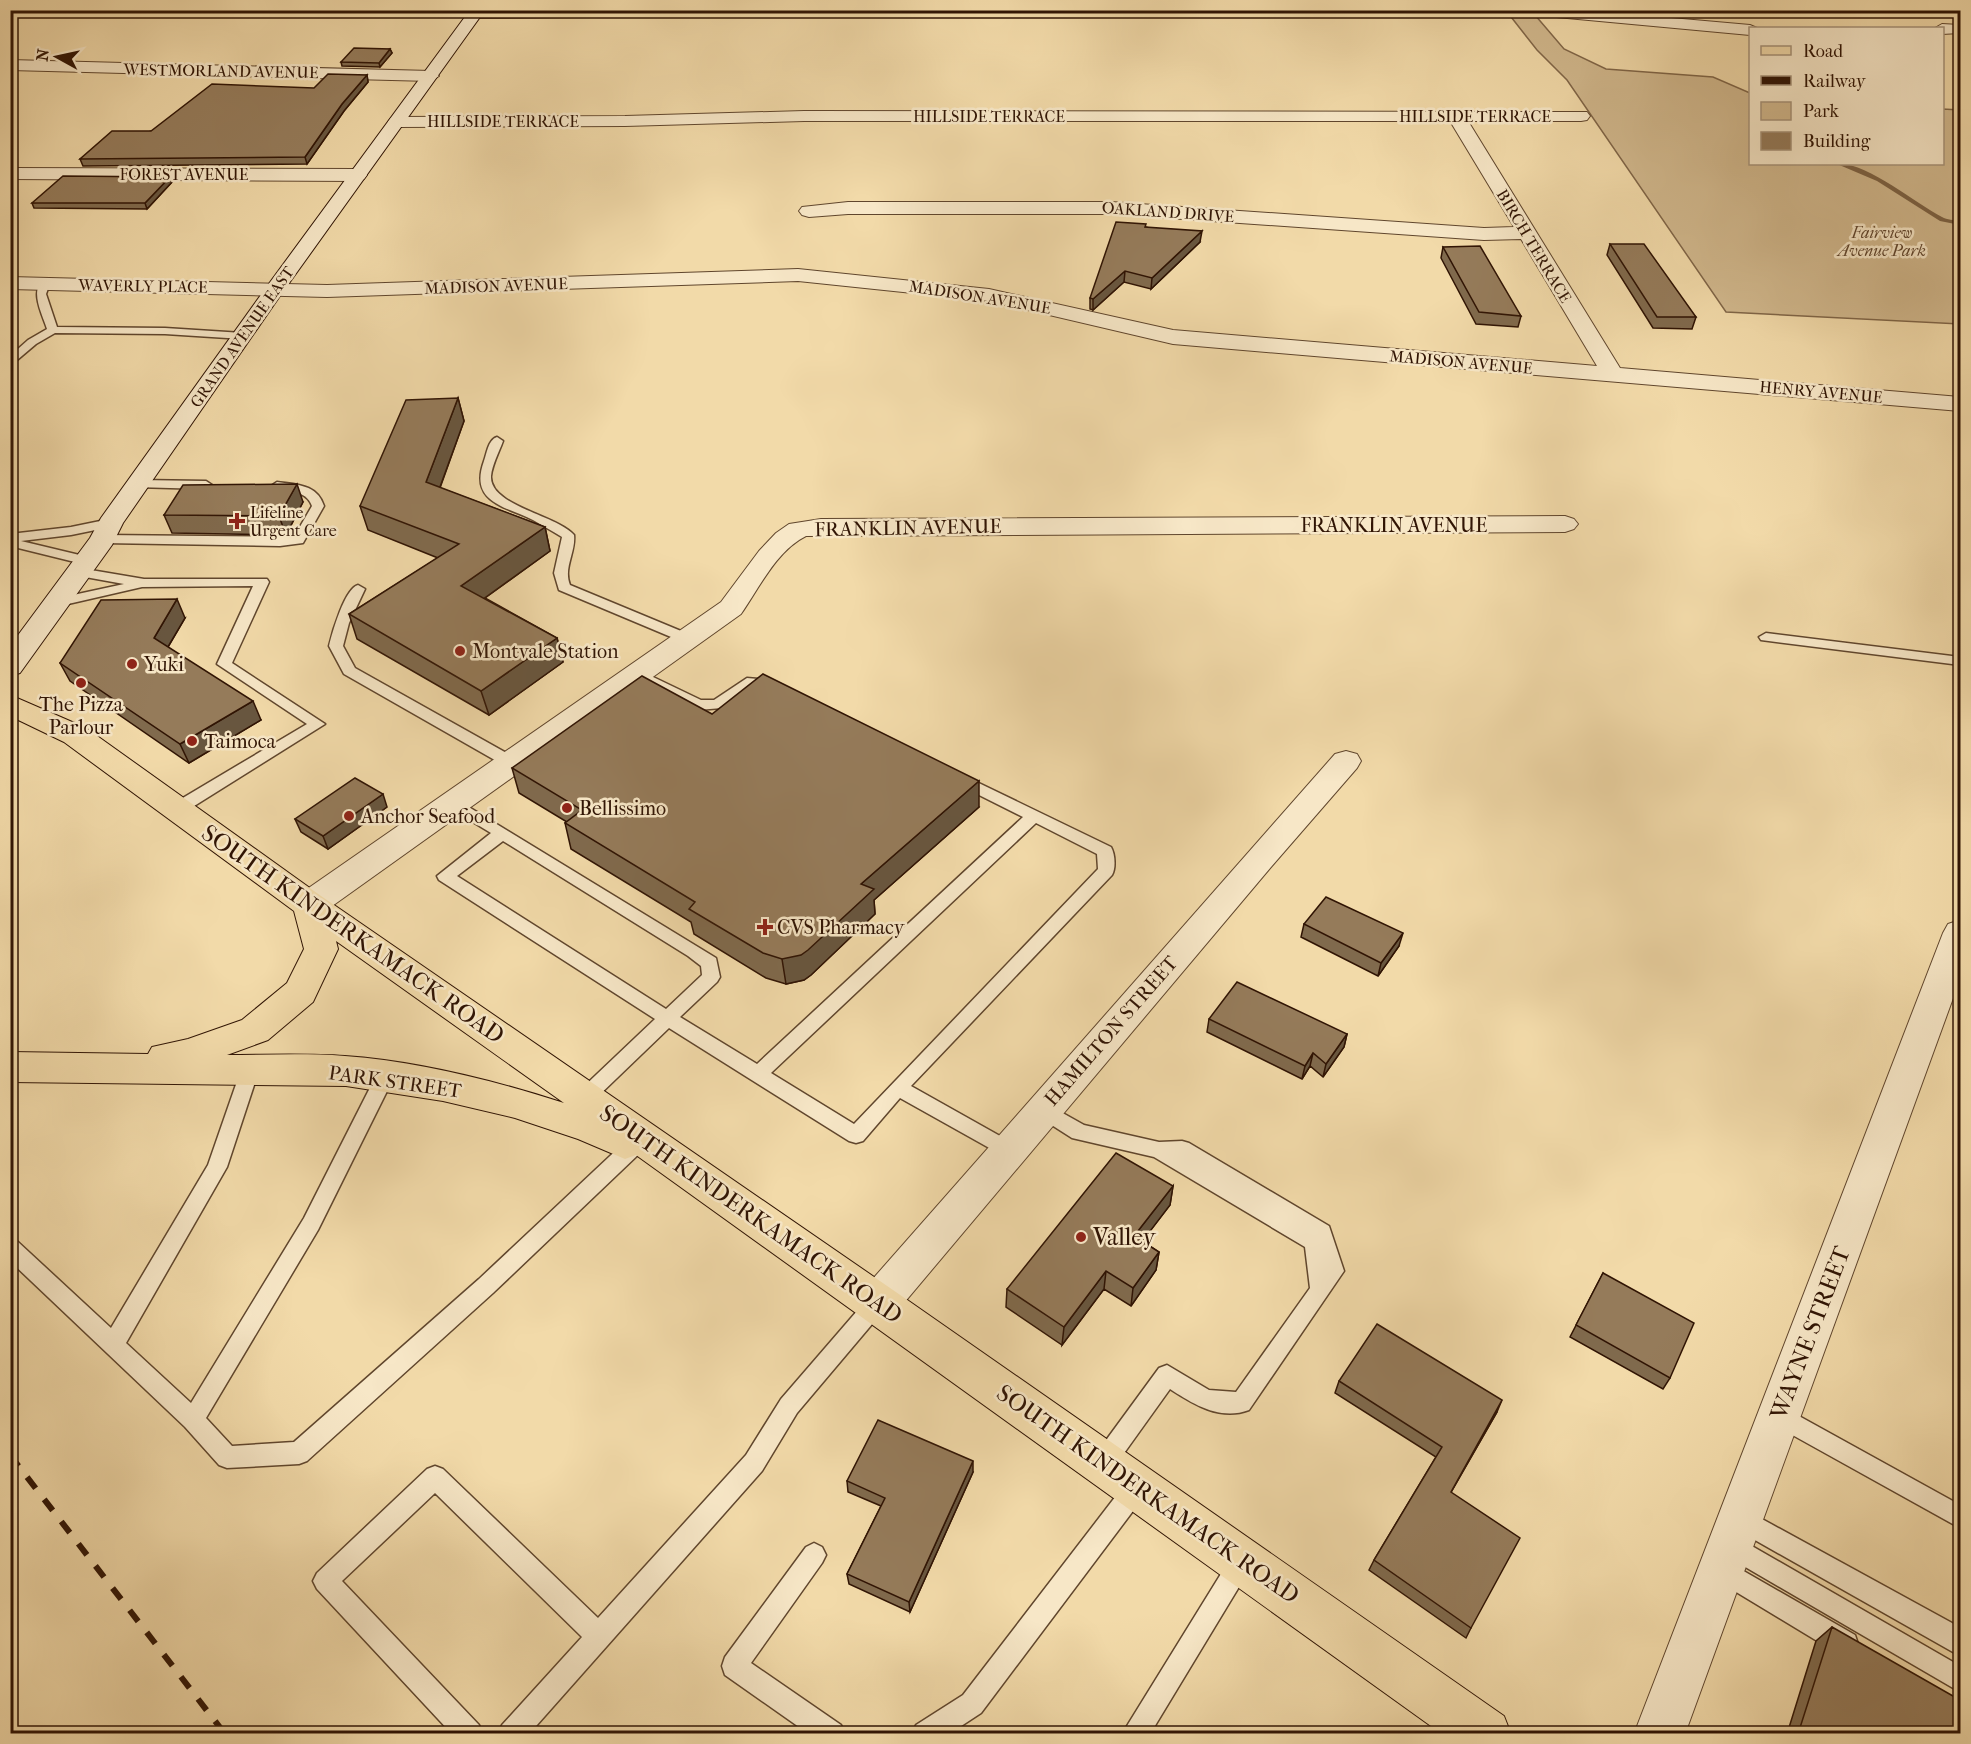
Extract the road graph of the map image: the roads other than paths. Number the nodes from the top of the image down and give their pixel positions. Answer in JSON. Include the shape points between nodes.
{"nodes":[{"id":1,"x":948,"y":10,"type":"edge"},
{"id":2,"x":1524,"y":10,"type":"edge"},
{"id":3,"x":747,"y":11,"type":"edge"},
{"id":4,"x":477,"y":13,"type":"edge"},
{"id":5,"x":1944,"y":29,"type":"edge"},
{"id":6,"x":1960,"y":29,"type":"edge"},
{"id":7,"x":1749,"y":30,"type":"edge"},
{"id":8,"x":10,"y":65,"type":"edge"},
{"id":9,"x":431,"y":76,"type":"junction"},
{"id":10,"x":1456,"y":116,"type":"junction"},
{"id":11,"x":1581,"y":116,"type":"dead end"},
{"id":12,"x":397,"y":122,"type":"junction"},
{"id":13,"x":10,"y":173,"type":"edge"},
{"id":14,"x":358,"y":175,"type":"junction"},
{"id":15,"x":809,"y":211,"type":"dead end"},
{"id":16,"x":1526,"y":233,"type":"junction"},
{"id":17,"x":10,"y":283,"type":"edge"},
{"id":18,"x":45,"y":284,"type":"junction"},
{"id":19,"x":275,"y":289,"type":"junction"},
{"id":20,"x":53,"y":330,"type":"junction"},
{"id":21,"x":243,"y":336,"type":"junction"},
{"id":22,"x":10,"y":363,"type":"edge"},
{"id":23,"x":1613,"y":375,"type":"junction"},
{"id":24,"x":1681,"y":380,"type":"joint"},
{"id":25,"x":1960,"y":404,"type":"edge"},
{"id":26,"x":497,"y":441,"type":"dead end"},
{"id":27,"x":138,"y":484,"type":"junction"},
{"id":28,"x":219,"y":486,"type":"edge"},
{"id":29,"x":267,"y":486,"type":"edge"},
{"id":30,"x":1565,"y":524,"type":"dead end"},
{"id":31,"x":106,"y":531,"type":"junction"},
{"id":32,"x":10,"y":538,"type":"edge"},
{"id":33,"x":10,"y":543,"type":"edge"},
{"id":34,"x":83,"y":566,"type":"junction"},
{"id":35,"x":144,"y":583,"type":"junction"},
{"id":36,"x":358,"y":589,"type":"dead end"},
{"id":37,"x":55,"y":603,"type":"junction"},
{"id":38,"x":1766,"y":637,"type":"dead end"},
{"id":39,"x":688,"y":639,"type":"junction"},
{"id":40,"x":1960,"y":661,"type":"edge"},
{"id":41,"x":10,"y":667,"type":"edge"},
{"id":42,"x":637,"y":674,"type":"junction"},
{"id":43,"x":781,"y":690,"type":"edge"},
{"id":44,"x":10,"y":704,"type":"edge"},
{"id":45,"x":1346,"y":761,"type":"dead end"},
{"id":46,"x":512,"y":763,"type":"junction"},
{"id":47,"x":939,"y":769,"type":"edge"},
{"id":48,"x":454,"y":803,"type":"junction"},
{"id":49,"x":177,"y":809,"type":"junction"},
{"id":50,"x":1034,"y":816,"type":"junction"},
{"id":51,"x":501,"y":834,"type":"junction"},
{"id":52,"x":309,"y":905,"type":"junction"},
{"id":53,"x":1960,"y":933,"type":"edge"},
{"id":54,"x":668,"y":1018,"type":"junction"},
{"id":55,"x":10,"y":1067,"type":"edge"},
{"id":56,"x":83,"y":1068,"type":"junction"},
{"id":57,"x":250,"y":1070,"type":"junction"},
{"id":58,"x":758,"y":1074,"type":"junction"},
{"id":59,"x":385,"y":1077,"type":"junction"},
{"id":60,"x":898,"y":1088,"type":"junction"},
{"id":61,"x":584,"y":1098,"type":"junction"},
{"id":62,"x":1043,"y":1110,"type":"junction"},
{"id":63,"x":633,"y":1147,"type":"junction"},
{"id":64,"x":1009,"y":1150,"type":"junction"},
{"id":65,"x":692,"y":1173,"type":"junction"},
{"id":66,"x":10,"y":1247,"type":"edge"},
{"id":67,"x":878,"y":1303,"type":"junction"},
{"id":68,"x":113,"y":1345,"type":"junction"},
{"id":69,"x":1779,"y":1416,"type":"junction"},
{"id":70,"x":193,"y":1420,"type":"junction"},
{"id":71,"x":1121,"y":1475,"type":"junction"},
{"id":72,"x":1960,"y":1517,"type":"edge"},
{"id":73,"x":1730,"y":1545,"type":"junction"},
{"id":74,"x":814,"y":1556,"type":"dead end"},
{"id":75,"x":1242,"y":1561,"type":"junction"},
{"id":76,"x":600,"y":1637,"type":"junction"},
{"id":77,"x":1960,"y":1644,"type":"edge"},
{"id":78,"x":1870,"y":1658,"type":"edge"},
{"id":79,"x":1960,"y":1680,"type":"edge"},
{"id":80,"x":470,"y":1734,"type":"edge"},
{"id":81,"x":511,"y":1734,"type":"edge"},
{"id":82,"x":832,"y":1734,"type":"edge"},
{"id":83,"x":925,"y":1734,"type":"edge"},
{"id":84,"x":1135,"y":1734,"type":"edge"},
{"id":85,"x":1486,"y":1734,"type":"edge"},
{"id":86,"x":1659,"y":1734,"type":"edge"}],
"edges":[{"from":1,"to":3,"type":"street"},
{"from":2,"to":7,"type":"street"},
{"from":3,"to":4,"type":"street"},
{"from":4,"to":9,"type":"street","name":"GRAND AVENUE EAST"},
{"from":5,"to":6,"type":"street"},
{"from":8,"to":9,"type":"street","name":"WESTMORLAND AVENUE"},
{"from":9,"to":12,"type":"street","name":"GRAND AVENUE EAST"},
{"from":10,"to":11,"type":"street","name":"HILLSIDE TERRACE"},
{"from":10,"to":12,"type":"street","name":"HILLSIDE TERRACE","via":[[804,116]]},
{"from":10,"to":16,"type":"street","name":"BIRCH TERRACE"},
{"from":12,"to":14,"type":"street","name":"GRAND AVENUE EAST"},
{"from":13,"to":14,"type":"street","name":"FOREST AVENUE"},
{"from":14,"to":19,"type":"street","name":"GRAND AVENUE EAST"},
{"from":15,"to":16,"type":"street","name":"OAKLAND DRIVE","via":[[1111,208],[1484,234]]},
{"from":16,"to":23,"type":"street","name":"BIRCH TERRACE"},
{"from":17,"to":18,"type":"street","name":"WAVERLY PLACE"},
{"from":18,"to":19,"type":"street","name":"WAVERLY PLACE"},
{"from":18,"to":20,"type":"lane","via":[[41,294]]},
{"from":19,"to":21,"type":"street","name":"GRAND AVENUE EAST"},
{"from":19,"to":23,"type":"street","name":"MADISON AVENUE","via":[[361,291],[798,275],[989,296],[1173,338]]},
{"from":20,"to":21,"type":"lane"},
{"from":20,"to":22,"type":"lane","via":[[32,342]]},
{"from":21,"to":27,"type":"street","name":"GRAND AVENUE EAST"},
{"from":23,"to":24,"type":"street","name":"MADISON AVENUE"},
{"from":24,"to":25,"type":"street","name":"HENRY AVENUE"},
{"from":26,"to":39,"type":"lane","via":[[485,475],[486,486],[504,505],[568,535],[570,544],[560,569],[564,587]]},
{"from":27,"to":28,"type":"lane"},
{"from":27,"to":31,"type":"street","name":"GRAND AVENUE EAST"},
{"from":29,"to":31,"type":"lane","via":[[305,490],[315,497],[318,506],[298,540]]},
{"from":30,"to":39,"type":"street","name":"FRANKLIN AVENUE","via":[[809,528],[794,532],[778,545],[731,608]]},
{"from":31,"to":32,"type":"lane"},
{"from":31,"to":34,"type":"street","name":"GRAND AVENUE EAST"},
{"from":33,"to":34,"type":"lane"},
{"from":34,"to":35,"type":"lane"},
{"from":34,"to":37,"type":"street","name":"GRAND AVENUE EAST"},
{"from":35,"to":37,"type":"lane"},
{"from":35,"to":49,"type":"lane","via":[[262,582],[224,664],[318,724]]},
{"from":36,"to":46,"type":"lane","via":[[342,622],[336,646],[349,671]]},
{"from":37,"to":41,"type":"street","name":"GRAND AVENUE EAST"},
{"from":38,"to":40,"type":"lane"},
{"from":39,"to":42,"type":"street","name":"FRANKLIN AVENUE"},
{"from":42,"to":43,"type":"lane","via":[[698,705],[717,705],[747,683]]},
{"from":42,"to":46,"type":"street","name":"FRANKLIN AVENUE"},
{"from":44,"to":49,"type":"main road","name":"SOUTH KINDERKAMACK ROAD","via":[[75,735]]},
{"from":45,"to":62,"type":"street","name":"HAMILTON STREET"},
{"from":46,"to":48,"type":"street","name":"FRANKLIN AVENUE"},
{"from":47,"to":50,"type":"lane"},
{"from":48,"to":51,"type":"lane"},
{"from":48,"to":52,"type":"street","name":"FRANKLIN AVENUE"},
{"from":49,"to":52,"type":"main road","name":"SOUTH KINDERKAMACK ROAD"},
{"from":50,"to":58,"type":"lane"},
{"from":50,"to":60,"type":"lane","via":[[1105,851],[1106,871]]},
{"from":51,"to":54,"type":"lane","via":[[710,963],[711,977]]},
{"from":51,"to":54,"type":"lane","via":[[445,876]]},
{"from":52,"to":56,"type":"main road","via":[[321,949],[300,992],[255,1030],[190,1053]]},
{"from":52,"to":61,"type":"main road","name":"SOUTH KINDERKAMACK ROAD"},
{"from":53,"to":69,"type":"street","name":"WAYNE STREET"},
{"from":54,"to":58,"type":"lane"},
{"from":54,"to":61,"type":"lane"},
{"from":55,"to":56,"type":"main road","name":"PARK STREET"},
{"from":56,"to":57,"type":"main road","name":"PARK STREET"},
{"from":57,"to":59,"type":"main road","name":"PARK STREET","via":[[346,1071]]},
{"from":57,"to":68,"type":"lane","via":[[217,1167]]},
{"from":58,"to":60,"type":"lane","via":[[856,1135]]},
{"from":59,"to":63,"type":"main road","name":"PARK STREET","via":[[515,1103],[591,1128]]},
{"from":59,"to":70,"type":"lane","via":[[311,1224]]},
{"from":60,"to":64,"type":"lane"},
{"from":61,"to":65,"type":"main road","name":"SOUTH KINDERKAMACK ROAD"},
{"from":62,"to":64,"type":"street","name":"HAMILTON STREET"},
{"from":62,"to":71,"type":"lane","via":[[1079,1132],[1159,1150],[1314,1242],[1322,1290],[1241,1403],[1206,1400],[1167,1375]]},
{"from":63,"to":65,"type":"main road","name":"PARK STREET"},
{"from":63,"to":70,"type":"lane","via":[[486,1286],[299,1453],[227,1457]]},
{"from":64,"to":67,"type":"street","name":"HAMILTON STREET"},
{"from":65,"to":67,"type":"main road","name":"SOUTH KINDERKAMACK ROAD"},
{"from":66,"to":68,"type":"lane"},
{"from":67,"to":71,"type":"main road","name":"SOUTH KINDERKAMACK ROAD"},
{"from":67,"to":76,"type":"lane","via":[[789,1406],[754,1463]]},
{"from":68,"to":70,"type":"lane"},
{"from":69,"to":72,"type":"lane"},
{"from":69,"to":73,"type":"street","name":"WAYNE STREET"},
{"from":71,"to":75,"type":"main road","name":"SOUTH KINDERKAMACK ROAD"},
{"from":71,"to":83,"type":"lane","via":[[972,1704]]},
{"from":73,"to":77,"type":"lane","via":[[1943,1632]]},
{"from":73,"to":78,"type":"lane"},
{"from":73,"to":79,"type":"lane"},
{"from":73,"to":86,"type":"street","name":"WAYNE STREET"},
{"from":74,"to":82,"type":"lane","via":[[734,1666]]},
{"from":75,"to":84,"type":"lane"},
{"from":75,"to":85,"type":"main road","name":"SOUTH KINDERKAMACK ROAD"},
{"from":76,"to":80,"type":"lane","via":[[435,1478],[326,1581]]},
{"from":76,"to":81,"type":"lane"}]}
